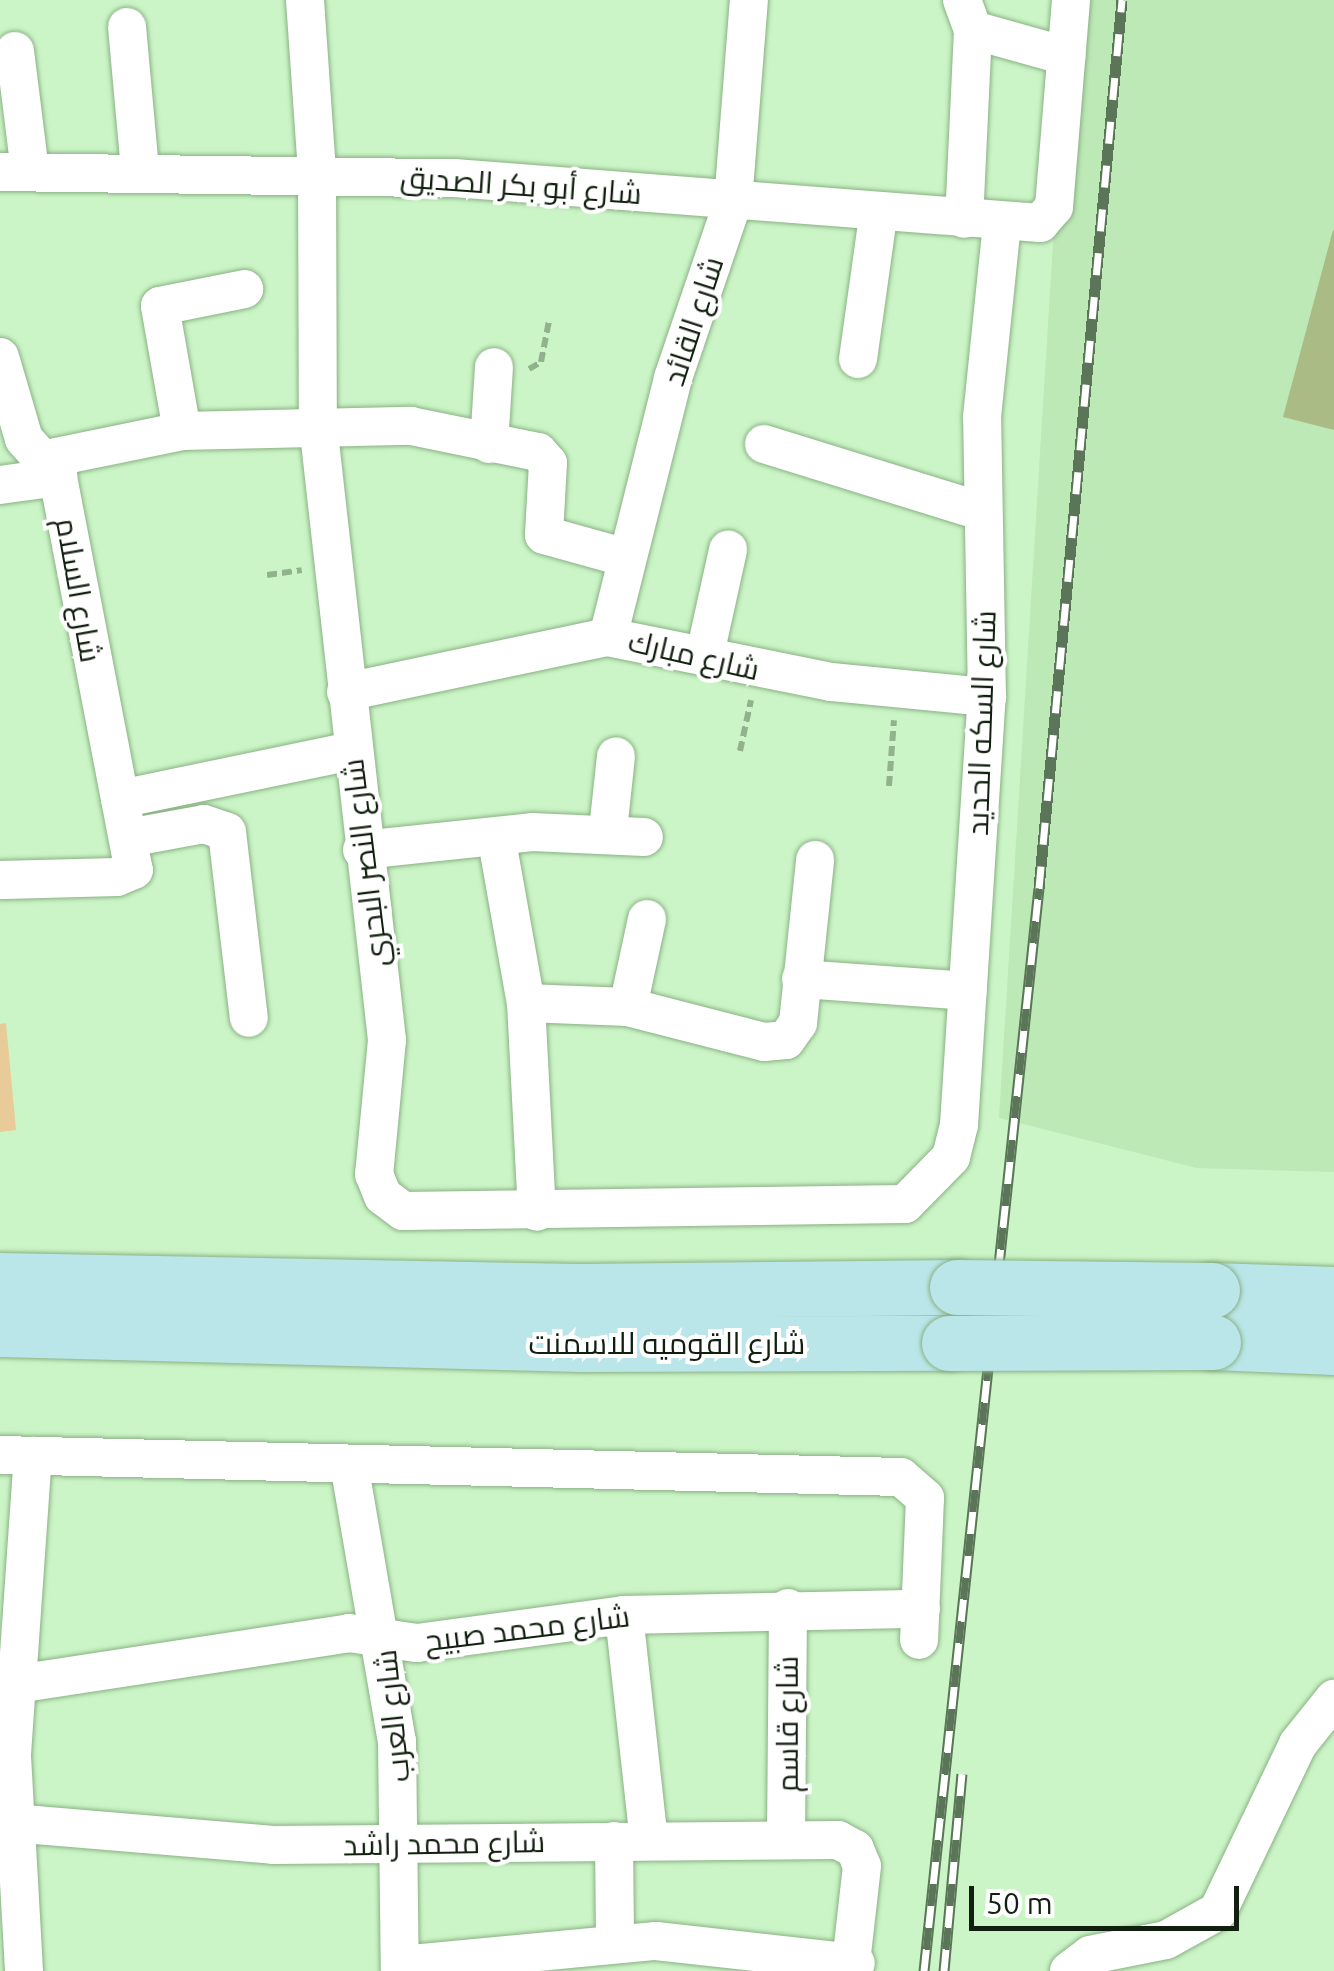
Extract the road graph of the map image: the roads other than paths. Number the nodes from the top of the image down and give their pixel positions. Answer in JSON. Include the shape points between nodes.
{"nodes":[{"id":1,"x":305,"y":0,"type":"edge"},
{"id":2,"x":749,"y":0,"type":"edge"},
{"id":3,"x":1071,"y":0,"type":"edge"},
{"id":4,"x":968,"y":15,"type":"edge"},
{"id":5,"x":127,"y":27,"type":"dead end"},
{"id":6,"x":15,"y":51,"type":"dead end"},
{"id":7,"x":1066,"y":56,"type":"junction"},
{"id":8,"x":140,"y":168,"type":"junction"},
{"id":9,"x":15,"y":172,"type":"edge"},
{"id":10,"x":317,"y":172,"type":"junction"},
{"id":11,"x":733,"y":202,"type":"junction"},
{"id":12,"x":878,"y":216,"type":"junction"},
{"id":13,"x":964,"y":219,"type":"junction"},
{"id":14,"x":1002,"y":222,"type":"junction"},
{"id":15,"x":244,"y":288,"type":"dead end"},
{"id":16,"x":0,"y":357,"type":"edge"},
{"id":17,"x":858,"y":359,"type":"dead end"},
{"id":18,"x":494,"y":367,"type":"dead end"},
{"id":19,"x":318,"y":424,"type":"junction"},
{"id":20,"x":182,"y":431,"type":"junction"},
{"id":21,"x":490,"y":444,"type":"junction"},
{"id":22,"x":764,"y":444,"type":"dead end"},
{"id":23,"x":50,"y":469,"type":"junction"},
{"id":24,"x":0,"y":485,"type":"edge"},
{"id":25,"x":983,"y":512,"type":"junction"},
{"id":26,"x":728,"y":550,"type":"dead end"},
{"id":27,"x":627,"y":558,"type":"junction"},
{"id":28,"x":608,"y":637,"type":"junction"},
{"id":29,"x":705,"y":654,"type":"junction"},
{"id":30,"x":346,"y":692,"type":"junction"},
{"id":31,"x":987,"y":697,"type":"junction"},
{"id":32,"x":352,"y":751,"type":"junction"},
{"id":33,"x":616,"y":756,"type":"dead end"},
{"id":34,"x":120,"y":799,"type":"junction"},
{"id":35,"x":608,"y":830,"type":"junction"},
{"id":36,"x":644,"y":837,"type":"dead end"},
{"id":37,"x":128,"y":838,"type":"junction"},
{"id":38,"x":497,"y":842,"type":"junction"},
{"id":39,"x":362,"y":850,"type":"junction"},
{"id":40,"x":815,"y":860,"type":"dead end"},
{"id":41,"x":0,"y":880,"type":"edge"},
{"id":42,"x":648,"y":919,"type":"dead end"},
{"id":43,"x":801,"y":979,"type":"junction"},
{"id":44,"x":968,"y":992,"type":"junction"},
{"id":45,"x":526,"y":1004,"type":"junction"},
{"id":46,"x":628,"y":1007,"type":"junction"},
{"id":47,"x":249,"y":1018,"type":"dead end"},
{"id":48,"x":906,"y":1204,"type":"joint"},
{"id":49,"x":537,"y":1212,"type":"junction"},
{"id":50,"x":0,"y":1280,"type":"edge"},
{"id":51,"x":1334,"y":1294,"type":"edge"},
{"id":52,"x":1212,"y":1316,"type":"junction"},
{"id":53,"x":0,"y":1328,"type":"edge"},
{"id":54,"x":1334,"y":1348,"type":"edge"},
{"id":55,"x":17,"y":1456,"type":"edge"},
{"id":56,"x":349,"y":1464,"type":"junction"},
{"id":57,"x":788,"y":1608,"type":"junction"},
{"id":58,"x":624,"y":1615,"type":"junction"},
{"id":59,"x":385,"y":1639,"type":"junction"},
{"id":60,"x":17,"y":1684,"type":"junction"},
{"id":61,"x":1334,"y":1699,"type":"edge"},
{"id":62,"x":12,"y":1824,"type":"junction"},
{"id":63,"x":786,"y":1839,"type":"junction"},
{"id":64,"x":632,"y":1841,"type":"junction"},
{"id":65,"x":403,"y":1843,"type":"junction"},
{"id":66,"x":615,"y":1943,"type":"junction"},
{"id":67,"x":692,"y":1956,"type":"edge"},
{"id":68,"x":853,"y":1967,"type":"edge"},
{"id":69,"x":400,"y":1968,"type":"edge"},
{"id":70,"x":24,"y":1971,"type":"edge"},
{"id":71,"x":1069,"y":1971,"type":"edge"}],
"edges":[{"from":1,"to":10,"type":"street","name":"شارع النصر البحري"},
{"from":2,"to":11,"type":"street","name":"شارع القائد"},
{"from":3,"to":7,"type":"street"},
{"from":4,"to":7,"type":"street"},
{"from":4,"to":13,"type":"street"},
{"from":5,"to":8,"type":"street"},
{"from":6,"to":9,"type":"street"},
{"from":7,"to":14,"type":"street","name":"شارع أبو بكر الصديق","via":[[1054,208],[1040,223]]},
{"from":8,"to":9,"type":"street","name":"شارع أبو بكر الصديق"},
{"from":8,"to":10,"type":"street","name":"شارع أبو بكر الصديق"},
{"from":10,"to":11,"type":"street","name":"شارع أبو بكر الصديق"},
{"from":10,"to":19,"type":"street","name":"شارع النصر البحري"},
{"from":11,"to":12,"type":"street","name":"شارع أبو بكر الصديق"},
{"from":11,"to":27,"type":"street","name":"شارع القائد","via":[[674,378]]},
{"from":12,"to":13,"type":"street","name":"شارع أبو بكر الصديق"},
{"from":12,"to":17,"type":"street"},
{"from":13,"to":14,"type":"street","name":"شارع أبو بكر الصديق"},
{"from":14,"to":25,"type":"street","name":"شارع السكه الحديد","via":[[986,360]]},
{"from":15,"to":20,"type":"street","via":[[160,306]]},
{"from":16,"to":23,"type":"street","name":"شارع السلام","via":[[24,439]]},
{"from":18,"to":21,"type":"street"},
{"from":19,"to":20,"type":"street"},
{"from":19,"to":21,"type":"street","via":[[411,426]]},
{"from":19,"to":30,"type":"street","name":"شارع النصر البحري"},
{"from":20,"to":23,"type":"street"},
{"from":21,"to":27,"type":"street","via":[[538,452],[548,463],[546,536]]},
{"from":22,"to":25,"type":"street"},
{"from":23,"to":24,"type":"street"},
{"from":23,"to":34,"type":"street","name":"شارع السلام"},
{"from":25,"to":31,"type":"street","name":"شارع السكه الحديد"},
{"from":26,"to":29,"type":"street"},
{"from":27,"to":28,"type":"street","name":"شارع القائد"},
{"from":28,"to":29,"type":"street","name":"شارع مبارك"},
{"from":28,"to":30,"type":"street","name":"شارع مبارك"},
{"from":29,"to":31,"type":"street","name":"شارع مبارك","via":[[757,670]]},
{"from":30,"to":32,"type":"street","name":"شارع النصر البحري"},
{"from":31,"to":44,"type":"street","name":"شارع السكه الحديد"},
{"from":32,"to":34,"type":"street"},
{"from":32,"to":39,"type":"street","name":"شارع النصر البحري"},
{"from":33,"to":35,"type":"street"},
{"from":34,"to":37,"type":"street","name":"شارع السلام"},
{"from":35,"to":36,"type":"street"},
{"from":35,"to":38,"type":"street"},
{"from":37,"to":41,"type":"street","via":[[131,874]]},
{"from":37,"to":47,"type":"street","via":[[204,824],[227,832]]},
{"from":38,"to":39,"type":"street"},
{"from":38,"to":45,"type":"street"},
{"from":39,"to":49,"type":"street","name":"شارع النصر البحري","via":[[387,1040],[377,1185],[392,1205],[414,1214]]},
{"from":40,"to":43,"type":"street"},
{"from":42,"to":46,"type":"street"},
{"from":43,"to":44,"type":"street"},
{"from":43,"to":46,"type":"street","via":[[796,1030],[779,1042]]},
{"from":44,"to":48,"type":"street","name":"شارع السكه الحديد","via":[[951,1157]]},
{"from":45,"to":46,"type":"street"},
{"from":45,"to":49,"type":"street"},
{"from":48,"to":49,"type":"street","name":"شارع النصر البحري"},
{"from":50,"to":52,"type":"main road","name":"شارع القوميه للاسمنت","bridge":true,"via":[[580,1291],[957,1287]]},
{"from":51,"to":52,"type":"main road","name":"شارع القوميه للاسمنت"},
{"from":52,"to":53,"type":"main road","name":"شارع القوميه للاسمنت","bridge":true,"via":[[949,1343],[580,1344]]},
{"from":52,"to":54,"type":"main road","name":"شارع القوميه للاسمنت"},
{"from":55,"to":56,"type":"street"},
{"from":55,"to":60,"type":"street"},
{"from":56,"to":57,"type":"street","name":"شارع محمد صبيح","via":[[909,1479],[924,1498],[920,1625]]},
{"from":56,"to":59,"type":"street","name":"شارع العرب"},
{"from":57,"to":58,"type":"street","name":"شارع محمد صبيح"},
{"from":57,"to":63,"type":"street","name":"شارع قاسم"},
{"from":58,"to":59,"type":"street","name":"شارع محمد صبيح","via":[[417,1643]]},
{"from":58,"to":64,"type":"street"},
{"from":59,"to":60,"type":"street","name":"شارع محمد صبيح","via":[[333,1635]]},
{"from":59,"to":65,"type":"street","name":"شارع العرب"},
{"from":60,"to":62,"type":"street"},
{"from":61,"to":71,"type":"street","via":[[1298,1744],[1218,1911],[1166,1940],[1090,1955]]},
{"from":62,"to":65,"type":"street","name":"شارع محمد راشد","via":[[160,1840]]},
{"from":62,"to":70,"type":"street"},
{"from":63,"to":64,"type":"street","name":"شارع محمد راشد"},
{"from":63,"to":68,"type":"street","name":"شارع محمد راشد","via":[[847,1843],[862,1866]]},
{"from":64,"to":65,"type":"street","name":"شارع محمد راشد"},
{"from":64,"to":66,"type":"street"},
{"from":65,"to":69,"type":"street","name":"شارع العرب"},
{"from":66,"to":67,"type":"street"},
{"from":66,"to":69,"type":"street"},
{"from":67,"to":68,"type":"street"}]}
